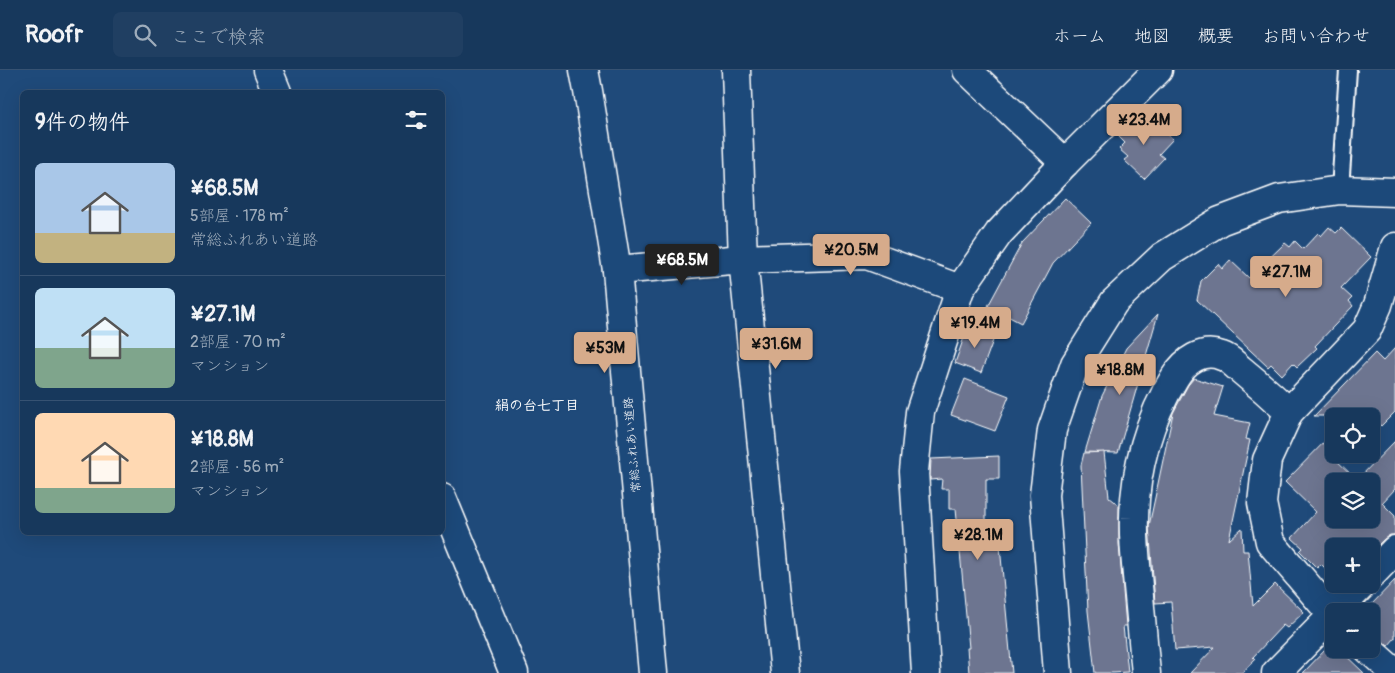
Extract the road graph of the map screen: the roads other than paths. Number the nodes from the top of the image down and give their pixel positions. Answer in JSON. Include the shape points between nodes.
{"nodes":[{"id":1,"x":268,"y":70,"type":"edge"},
{"id":2,"x":584,"y":70,"type":"edge"},
{"id":3,"x":736,"y":70,"type":"edge"},
{"id":4,"x":967,"y":70,"type":"edge"},
{"id":5,"x":1158,"y":70,"type":"edge"},
{"id":6,"x":1348,"y":70,"type":"edge"},
{"id":7,"x":276,"y":90,"type":"edge"},
{"id":8,"x":1065,"y":163,"type":"junction"},
{"id":9,"x":1340,"y":190,"type":"junction"},
{"id":10,"x":1395,"y":192,"type":"edge"},
{"id":11,"x":1395,"y":246,"type":"edge"},
{"id":12,"x":744,"y":259,"type":"junction"},
{"id":13,"x":617,"y":270,"type":"junction"},
{"id":14,"x":960,"y":289,"type":"junction"},
{"id":15,"x":1289,"y":412,"type":"junction"},
{"id":16,"x":445,"y":505,"type":"edge"},
{"id":17,"x":1395,"y":550,"type":"edge"},
{"id":18,"x":1380,"y":566,"type":"edge"},
{"id":19,"x":1354,"y":593,"type":"edge"},
{"id":20,"x":1345,"y":603,"type":"edge"},
{"id":21,"x":1325,"y":604,"type":"edge"},
{"id":22,"x":1325,"y":623,"type":"edge"},
{"id":23,"x":1378,"y":658,"type":"edge"},
{"id":24,"x":514,"y":673,"type":"edge"},
{"id":25,"x":653,"y":673,"type":"edge"},
{"id":26,"x":786,"y":673,"type":"edge"},
{"id":27,"x":926,"y":673,"type":"edge"},
{"id":28,"x":1058,"y":673,"type":"edge"},
{"id":29,"x":1146,"y":673,"type":"edge"},
{"id":30,"x":1276,"y":673,"type":"edge"},
{"id":31,"x":1395,"y":673,"type":"edge"}],
"edges":[{"from":1,"to":7,"type":"street"},
{"from":2,"to":13,"type":"street","name":"常総ふれあい道路"},
{"from":3,"to":12,"type":"street"},
{"from":4,"to":8,"type":"street"},
{"from":5,"to":8,"type":"street"},
{"from":6,"to":9,"type":"lane"},
{"from":8,"to":14,"type":"street","via":[[999,234]]},
{"from":9,"to":10,"type":"street"},
{"from":9,"to":28,"type":"street","via":[[1278,199],[1220,222],[1162,257],[1114,302],[1075,364],[1052,430],[1044,495]]},
{"from":11,"to":15,"type":"street","via":[[1378,305],[1367,330]]},
{"from":12,"to":13,"type":"street"},
{"from":12,"to":14,"type":"street","via":[[867,255]]},
{"from":12,"to":26,"type":"street"},
{"from":13,"to":25,"type":"street","name":"常総ふれあい道路"},
{"from":14,"to":27,"type":"street","via":[[920,412],[914,471]]},
{"from":15,"to":21,"type":"street","via":[[1267,460],[1262,503],[1270,542]]},
{"from":15,"to":29,"type":"street","via":[[1229,360],[1214,354],[1196,356],[1186,363],[1164,395],[1143,451],[1134,518]]},
{"from":16,"to":24,"type":"street"},
{"from":17,"to":18,"type":"street"},
{"from":19,"to":20,"type":"street"},
{"from":22,"to":30,"type":"street"},
{"from":23,"to":31,"type":"street"}]}
